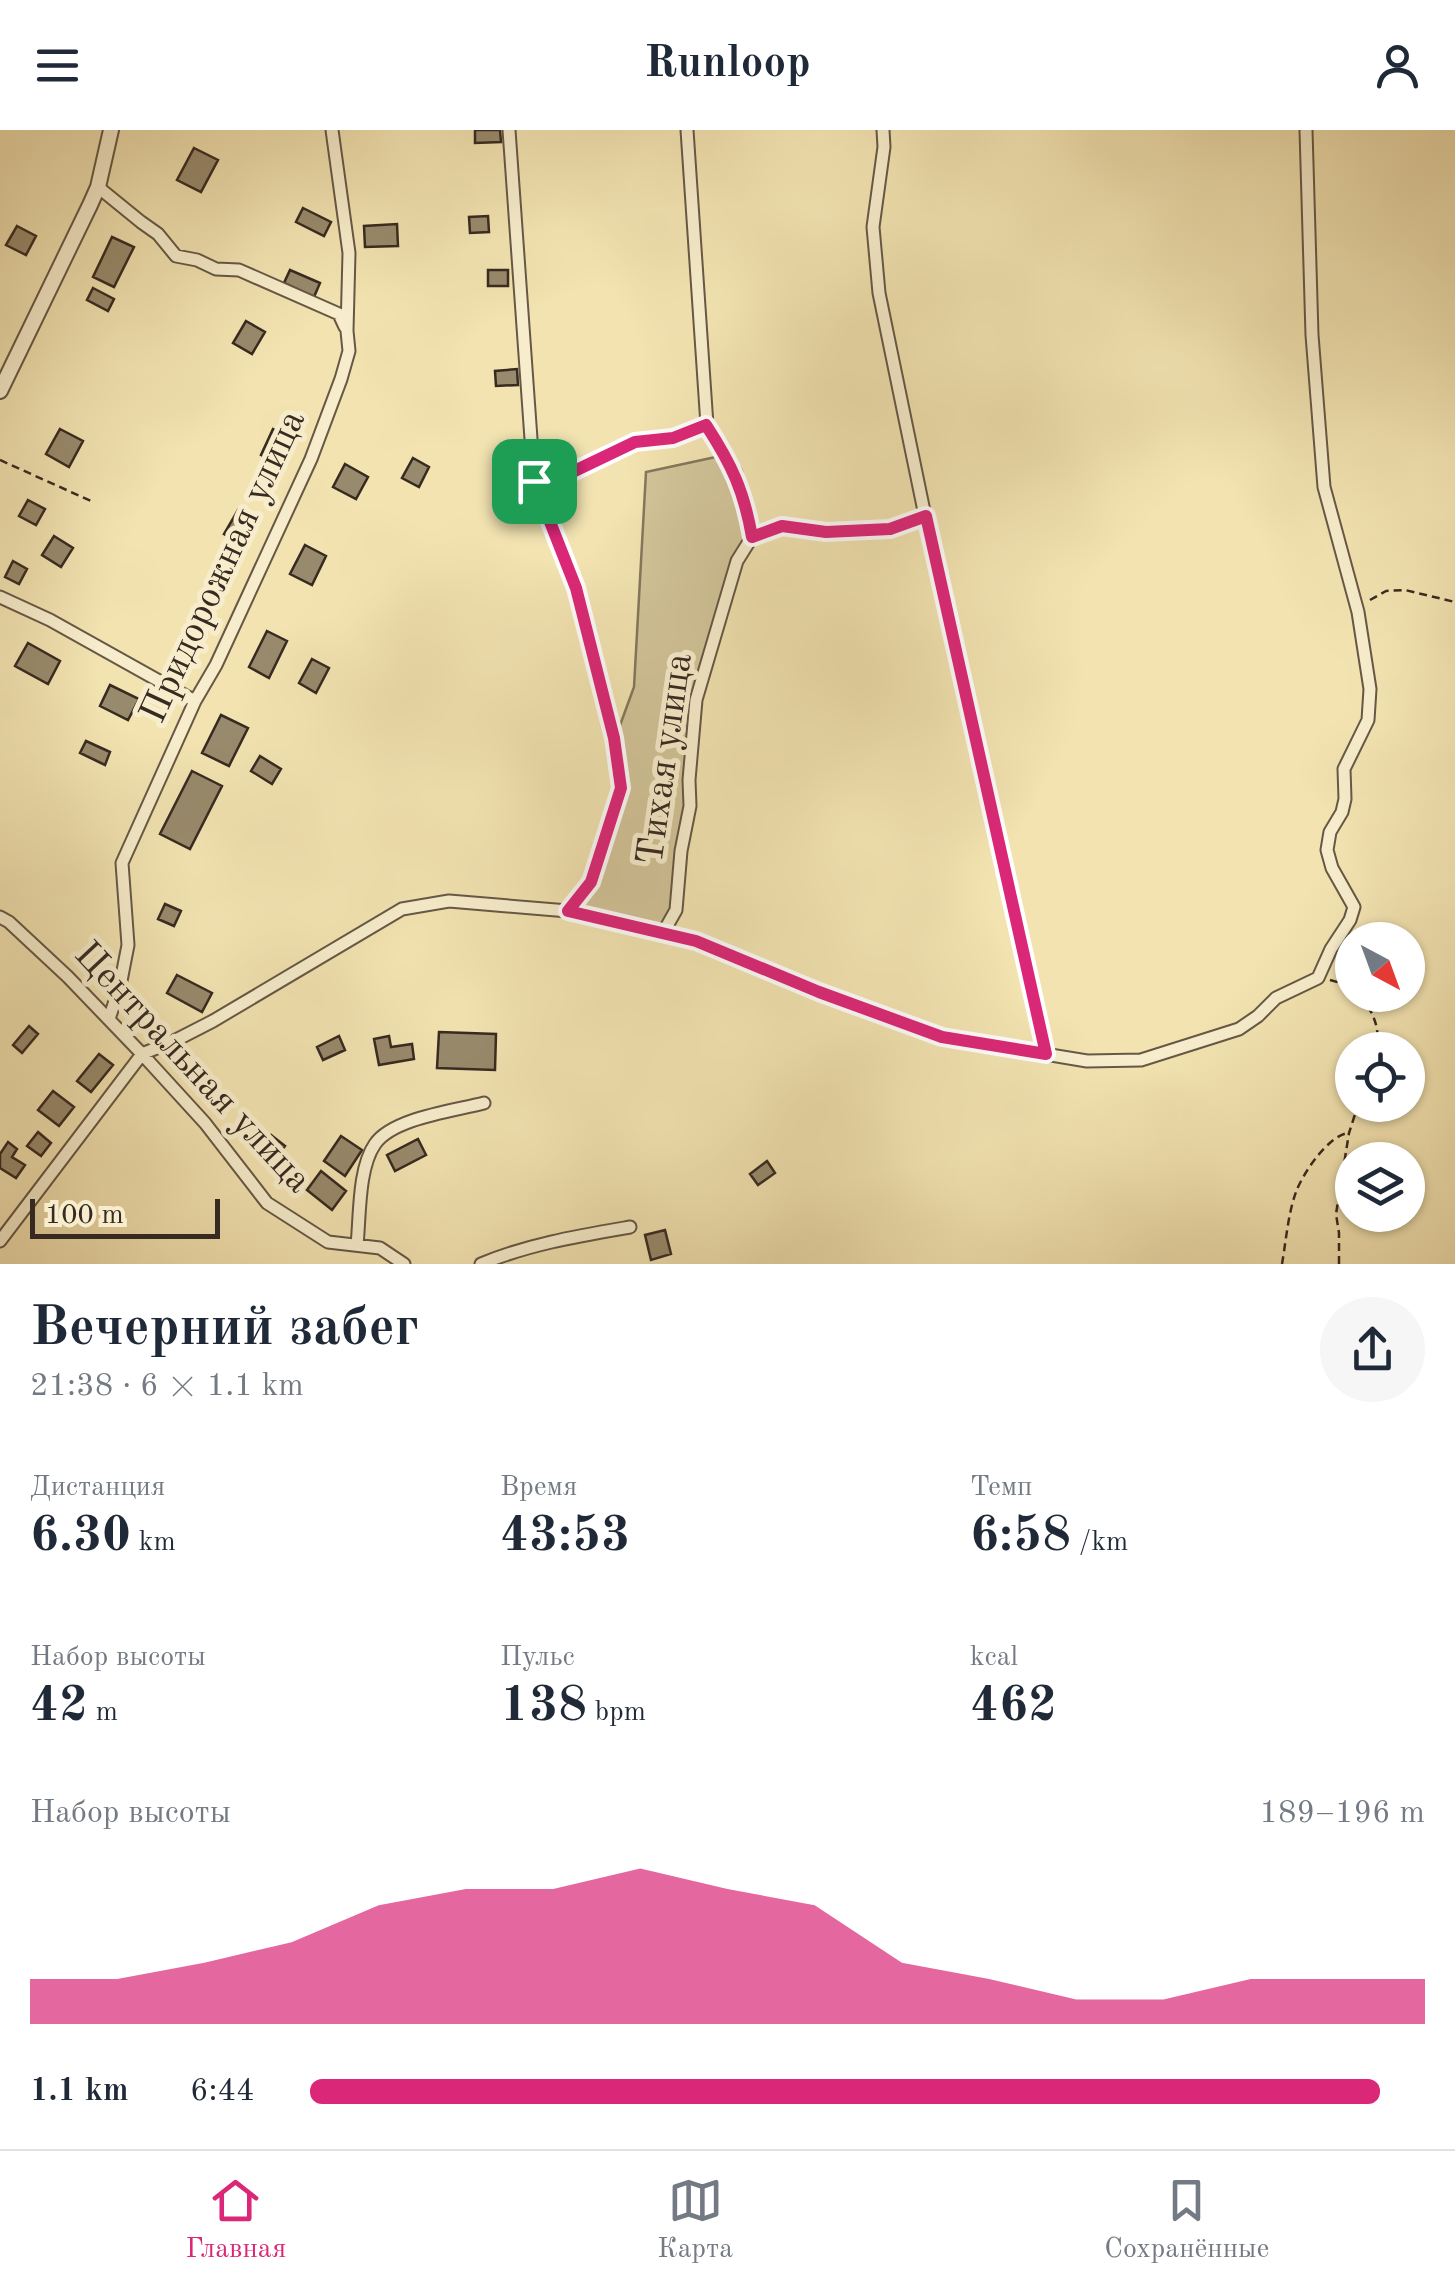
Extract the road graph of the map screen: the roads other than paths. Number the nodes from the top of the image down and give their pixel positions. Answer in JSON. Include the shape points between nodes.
{"nodes":[{"id":1,"x":111,"y":130,"type":"edge"},
{"id":2,"x":332,"y":130,"type":"edge"},
{"id":3,"x":508,"y":130,"type":"edge"},
{"id":4,"x":687,"y":130,"type":"edge"},
{"id":5,"x":883,"y":130,"type":"edge"},
{"id":6,"x":1306,"y":130,"type":"edge"},
{"id":7,"x":98,"y":187,"type":"junction"},
{"id":8,"x":347,"y":331,"type":"junction"},
{"id":9,"x":0,"y":392,"type":"edge"},
{"id":10,"x":706,"y":425,"type":"junction"},
{"id":11,"x":534,"y":481,"type":"junction"},
{"id":12,"x":926,"y":516,"type":"junction"},
{"id":13,"x":752,"y":537,"type":"junction"},
{"id":14,"x":0,"y":597,"type":"edge"},
{"id":15,"x":195,"y":702,"type":"junction"},
{"id":16,"x":568,"y":911,"type":"junction"},
{"id":17,"x":0,"y":918,"type":"edge"},
{"id":18,"x":664,"y":933,"type":"junction"},
{"id":19,"x":109,"y":1019,"type":"junction"},
{"id":20,"x":142,"y":1054,"type":"junction"},
{"id":21,"x":1046,"y":1054,"type":"junction"},
{"id":22,"x":484,"y":1103,"type":"dead end"},
{"id":23,"x":630,"y":1227,"type":"dead end"},
{"id":24,"x":0,"y":1242,"type":"edge"},
{"id":25,"x":357,"y":1245,"type":"junction"},
{"id":26,"x":404,"y":1264,"type":"edge"},
{"id":27,"x":480,"y":1264,"type":"edge"}],
"edges":[{"from":1,"to":7,"type":"street"},
{"from":2,"to":8,"type":"street","name":"Придорожная улица","via":[[349,253]]},
{"from":3,"to":11,"type":"street"},
{"from":4,"to":10,"type":"street"},
{"from":5,"to":12,"type":"street","via":[[873,227],[879,293]]},
{"from":6,"to":21,"type":"street","via":[[1324,487],[1358,612],[1370,689],[1327,850],[1354,907],[1318,978],[1276,998],[1239,1029],[1141,1060]]},
{"from":7,"to":8,"type":"street","via":[[176,256],[240,270],[340,314]]},
{"from":7,"to":9,"type":"street"},
{"from":8,"to":15,"type":"street","name":"Придорожная улица","via":[[349,352],[311,459]]},
{"from":10,"to":11,"type":"street","via":[[635,442],[562,477]]},
{"from":10,"to":13,"type":"street","via":[[736,473]]},
{"from":11,"to":16,"type":"street","via":[[576,588],[621,788],[591,882]]},
{"from":12,"to":13,"type":"street","via":[[890,529],[782,526]]},
{"from":12,"to":21,"type":"street"},
{"from":13,"to":18,"type":"street","name":"Тихая улица","via":[[736,561],[696,700],[676,910]]},
{"from":14,"to":15,"type":"street"},
{"from":15,"to":19,"type":"street","name":"Придорожная улица","via":[[122,862],[128,945]]},
{"from":16,"to":18,"type":"street"},
{"from":16,"to":20,"type":"street","via":[[449,901],[402,909],[213,1021]]},
{"from":17,"to":19,"type":"street","name":"Центральная улица"},
{"from":18,"to":21,"type":"street","via":[[942,1037]]},
{"from":19,"to":20,"type":"street","name":"Центральная улица"},
{"from":20,"to":24,"type":"street"},
{"from":20,"to":25,"type":"street","name":"Центральная улица","via":[[267,1203],[328,1242]]},
{"from":22,"to":25,"type":"street","via":[[398,1126],[375,1144],[364,1172]]},
{"from":23,"to":27,"type":"street","via":[[551,1240]]},
{"from":25,"to":26,"type":"street","name":"Центральная улица","via":[[380,1248]]}]}
